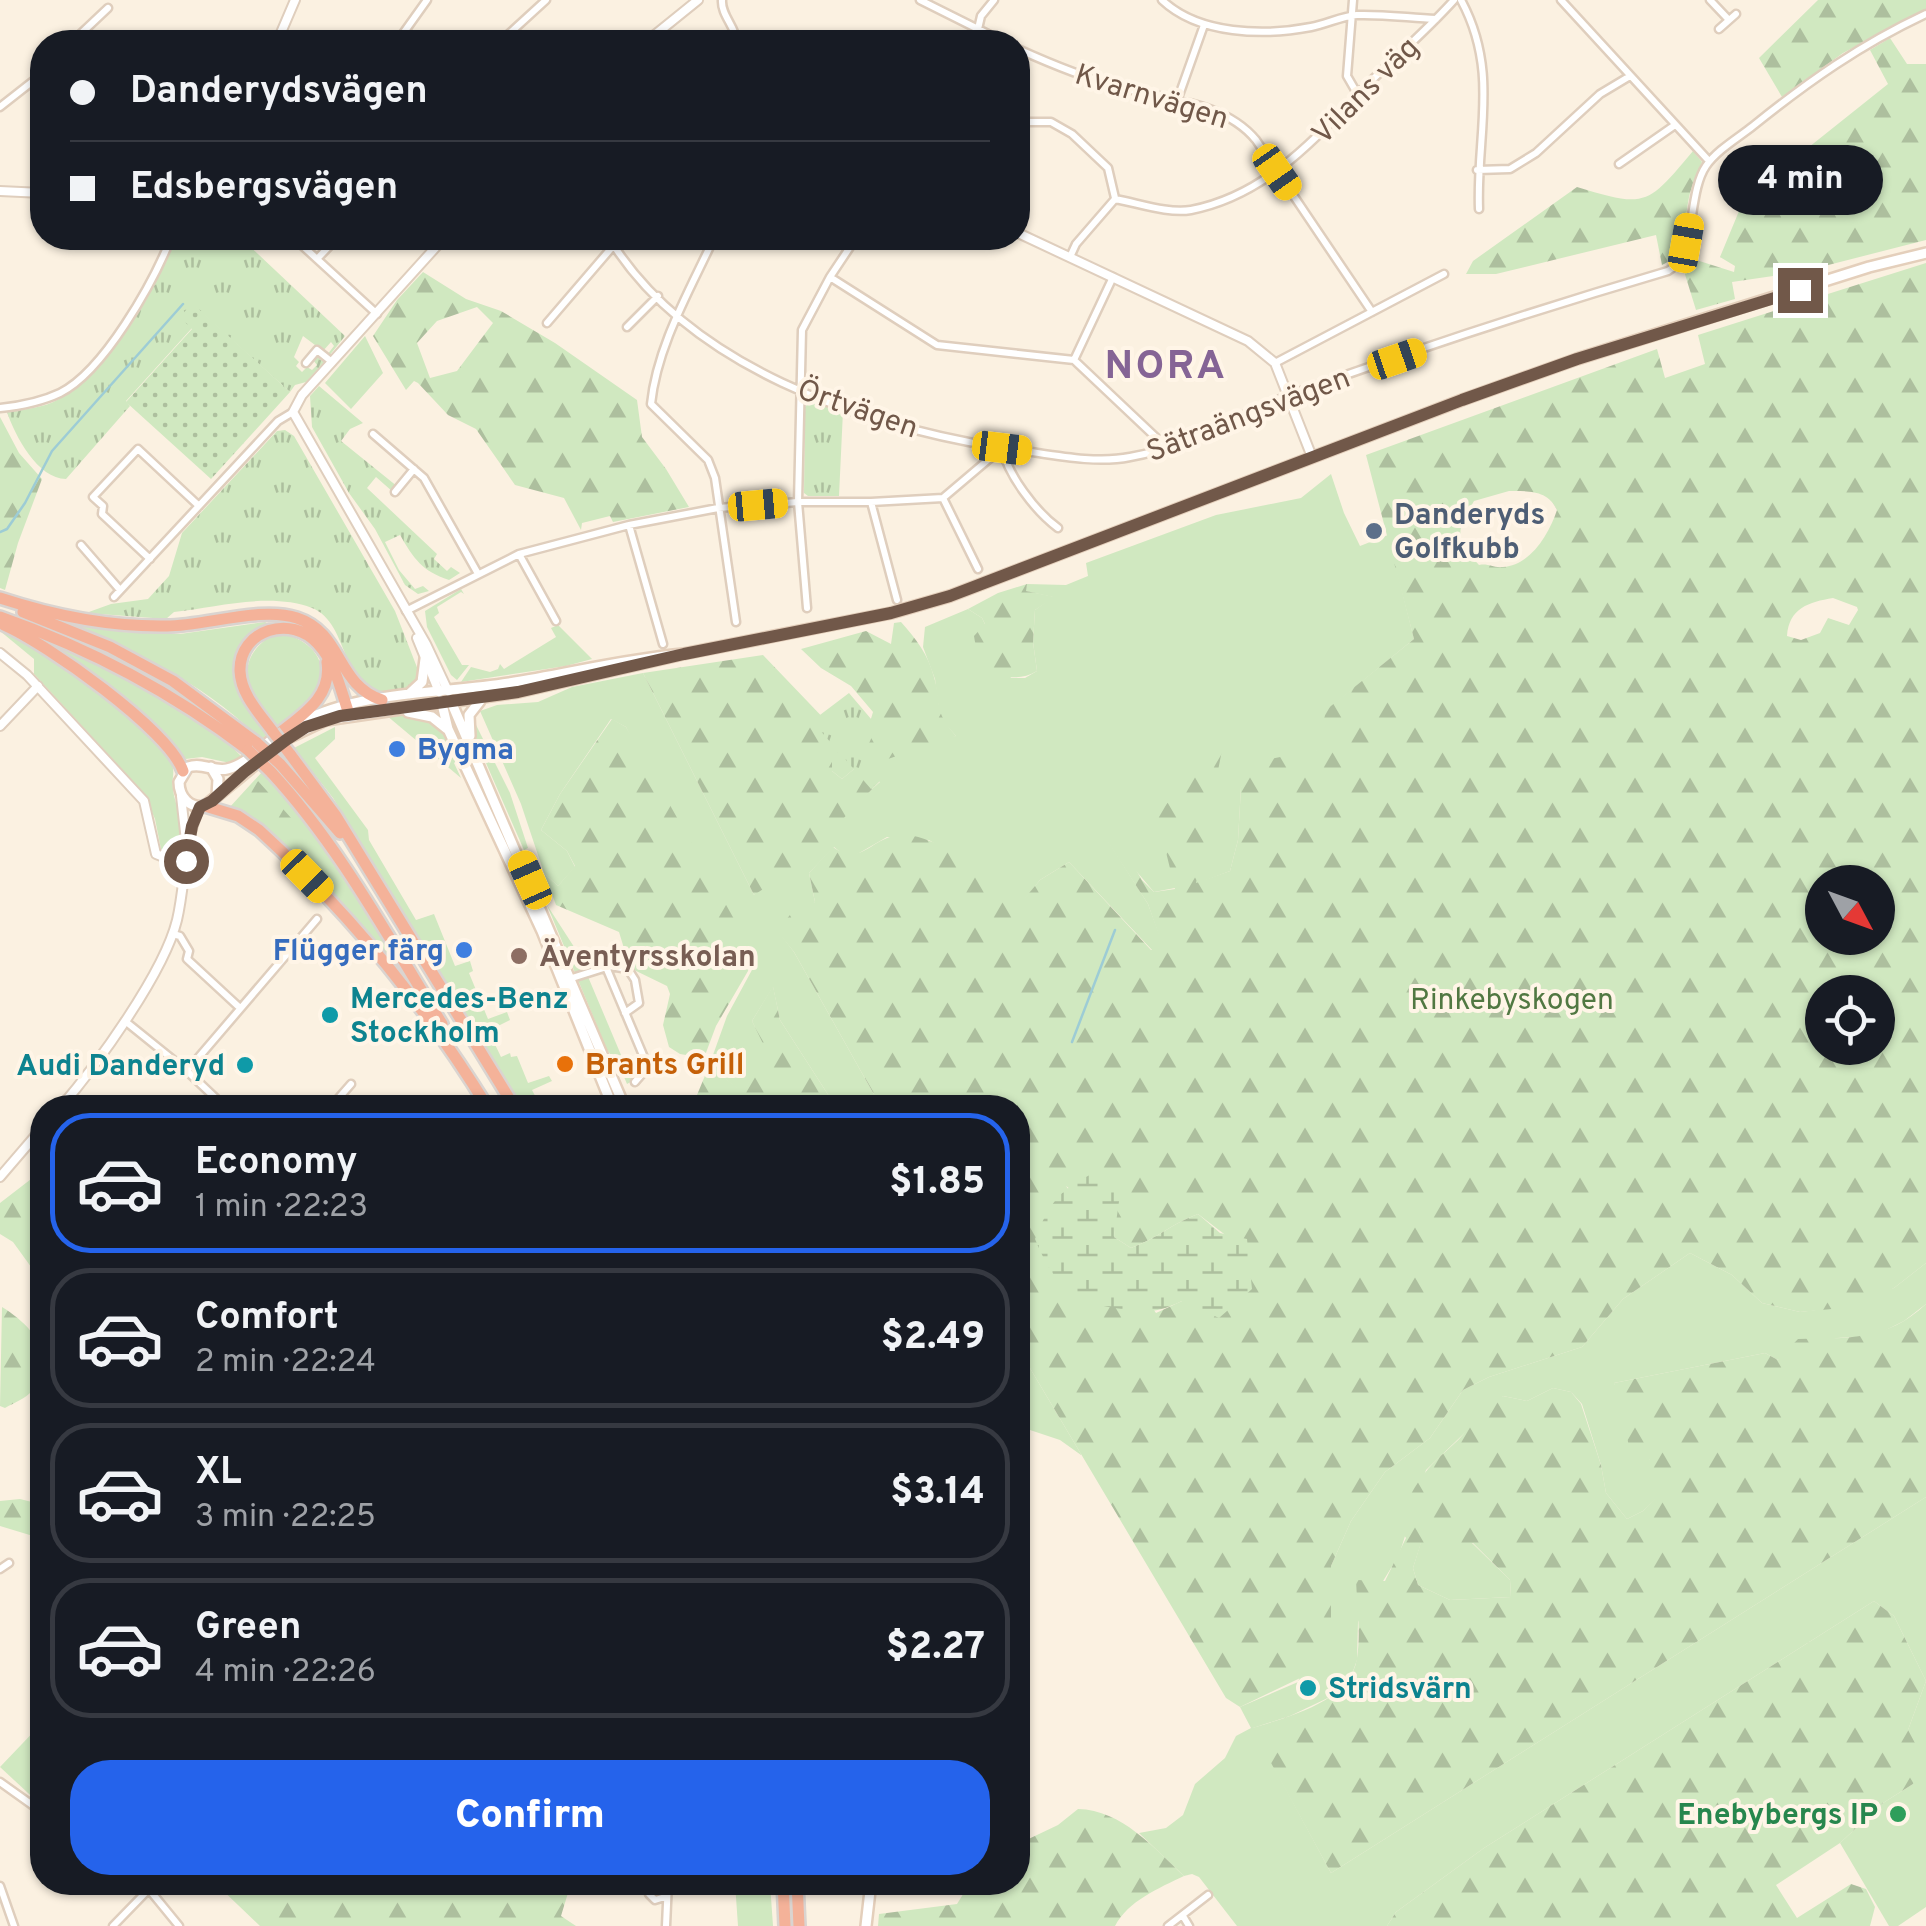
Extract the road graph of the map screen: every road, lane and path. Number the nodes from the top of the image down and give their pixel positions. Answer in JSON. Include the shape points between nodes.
{"nodes":[{"id":1,"x":294,"y":0,"type":"edge"},
{"id":2,"x":427,"y":0,"type":"edge"},
{"id":3,"x":546,"y":0,"type":"edge"},
{"id":4,"x":698,"y":0,"type":"edge"},
{"id":5,"x":920,"y":0,"type":"edge"},
{"id":6,"x":994,"y":0,"type":"edge"},
{"id":7,"x":1162,"y":0,"type":"edge"},
{"id":8,"x":1354,"y":0,"type":"edge"},
{"id":9,"x":1457,"y":0,"type":"edge"},
{"id":10,"x":1561,"y":0,"type":"edge"},
{"id":11,"x":1710,"y":0,"type":"edge"},
{"id":12,"x":721,"y":1,"type":"edge"},
{"id":13,"x":108,"y":8,"type":"dead end"},
{"id":14,"x":1736,"y":14,"type":"dead end"},
{"id":15,"x":1926,"y":14,"type":"edge"},
{"id":16,"x":1354,"y":15,"type":"junction"},
{"id":17,"x":1437,"y":18,"type":"junction"},
{"id":18,"x":1729,"y":20,"type":"junction"},
{"id":19,"x":1204,"y":25,"type":"junction"},
{"id":20,"x":1719,"y":29,"type":"dead end"},
{"id":21,"x":85,"y":30,"type":"edge"},
{"id":22,"x":282,"y":30,"type":"edge"},
{"id":23,"x":406,"y":30,"type":"edge"},
{"id":24,"x":513,"y":30,"type":"edge"},
{"id":25,"x":661,"y":30,"type":"edge"},
{"id":26,"x":736,"y":30,"type":"edge"},
{"id":27,"x":978,"y":30,"type":"joint"},
{"id":28,"x":1030,"y":53,"type":"edge"},
{"id":29,"x":1630,"y":76,"type":"junction"},
{"id":30,"x":30,"y":83,"type":"edge"},
{"id":31,"x":1358,"y":94,"type":"junction"},
{"id":32,"x":1177,"y":101,"type":"junction"},
{"id":33,"x":0,"y":107,"type":"edge"},
{"id":34,"x":1030,"y":122,"type":"edge"},
{"id":35,"x":1676,"y":125,"type":"junction"},
{"id":36,"x":1709,"y":162,"type":"junction"},
{"id":37,"x":1619,"y":164,"type":"dead end"},
{"id":38,"x":1478,"y":170,"type":"junction"},
{"id":39,"x":1277,"y":172,"type":"junction"},
{"id":40,"x":0,"y":191,"type":"edge"},
{"id":41,"x":30,"y":192,"type":"edge"},
{"id":42,"x":1115,"y":199,"type":"junction"},
{"id":43,"x":1479,"y":209,"type":"dead end"},
{"id":44,"x":1030,"y":239,"type":"edge"},
{"id":45,"x":164,"y":250,"type":"edge"},
{"id":46,"x":307,"y":250,"type":"edge"},
{"id":47,"x":326,"y":250,"type":"edge"},
{"id":48,"x":433,"y":250,"type":"edge"},
{"id":49,"x":604,"y":250,"type":"edge"},
{"id":50,"x":618,"y":250,"type":"edge"},
{"id":51,"x":708,"y":250,"type":"edge"},
{"id":52,"x":848,"y":250,"type":"edge"},
{"id":53,"x":1926,"y":253,"type":"edge"},
{"id":54,"x":1070,"y":257,"type":"junction"},
{"id":55,"x":317,"y":259,"type":"junction"},
{"id":56,"x":1444,"y":274,"type":"dead end"},
{"id":57,"x":830,"y":276,"type":"junction"},
{"id":58,"x":1113,"y":277,"type":"junction"},
{"id":59,"x":658,"y":296,"type":"junction"},
{"id":60,"x":1372,"y":312,"type":"junction"},
{"id":61,"x":377,"y":314,"type":"junction"},
{"id":62,"x":678,"y":314,"type":"junction"},
{"id":63,"x":547,"y":322,"type":"dead end"},
{"id":64,"x":627,"y":327,"type":"dead end"},
{"id":65,"x":1074,"y":360,"type":"junction"},
{"id":66,"x":306,"y":362,"type":"dead end"},
{"id":67,"x":332,"y":362,"type":"junction"},
{"id":68,"x":1276,"y":363,"type":"junction"},
{"id":69,"x":801,"y":391,"type":"junction"},
{"id":70,"x":1289,"y":395,"type":"junction"},
{"id":71,"x":0,"y":408,"type":"edge"},
{"id":72,"x":293,"y":412,"type":"junction"},
{"id":73,"x":374,"y":434,"type":"dead end"},
{"id":74,"x":1166,"y":447,"type":"junction"},
{"id":75,"x":1002,"y":448,"type":"junction"},
{"id":76,"x":1312,"y":457,"type":"junction"},
{"id":77,"x":414,"y":469,"type":"junction"},
{"id":78,"x":395,"y":492,"type":"dead end"},
{"id":79,"x":943,"y":498,"type":"junction"},
{"id":80,"x":798,"y":502,"type":"junction"},
{"id":81,"x":871,"y":502,"type":"junction"},
{"id":82,"x":199,"y":506,"type":"junction"},
{"id":83,"x":718,"y":508,"type":"junction"},
{"id":84,"x":630,"y":525,"type":"junction"},
{"id":85,"x":1058,"y":528,"type":"dead end"},
{"id":86,"x":81,"y":546,"type":"dead end"},
{"id":87,"x":519,"y":554,"type":"junction"},
{"id":88,"x":150,"y":559,"type":"junction"},
{"id":89,"x":978,"y":569,"type":"dead end"},
{"id":90,"x":478,"y":572,"type":"junction"},
{"id":91,"x":896,"y":600,"type":"dead end"},
{"id":92,"x":0,"y":601,"type":"edge"},
{"id":93,"x":807,"y":608,"type":"dead end"},
{"id":94,"x":406,"y":611,"type":"junction"},
{"id":95,"x":0,"y":620,"type":"edge"},
{"id":96,"x":556,"y":621,"type":"dead end"},
{"id":97,"x":736,"y":622,"type":"dead end"},
{"id":98,"x":663,"y":644,"type":"dead end"},
{"id":99,"x":0,"y":653,"type":"edge"},
{"id":100,"x":325,"y":653,"type":"junction"},
{"id":101,"x":684,"y":654,"type":"junction"},
{"id":102,"x":426,"y":659,"type":"junction"},
{"id":103,"x":342,"y":663,"type":"junction"},
{"id":104,"x":38,"y":686,"type":"junction"},
{"id":105,"x":443,"y":692,"type":"junction"},
{"id":106,"x":407,"y":696,"type":"junction"},
{"id":107,"x":482,"y":699,"type":"junction"},
{"id":108,"x":447,"y":704,"type":"junction"},
{"id":109,"x":381,"y":705,"type":"junction"},
{"id":110,"x":351,"y":709,"type":"junction"},
{"id":111,"x":0,"y":726,"type":"edge"},
{"id":112,"x":448,"y":730,"type":"junction"},
{"id":113,"x":277,"y":732,"type":"junction"},
{"id":114,"x":253,"y":746,"type":"junction"},
{"id":115,"x":472,"y":750,"type":"junction"},
{"id":116,"x":211,"y":767,"type":"junction"},
{"id":117,"x":275,"y":768,"type":"junction"},
{"id":118,"x":183,"y":771,"type":"junction"},
{"id":119,"x":488,"y":782,"type":"junction"},
{"id":120,"x":476,"y":788,"type":"junction"},
{"id":121,"x":182,"y":796,"type":"junction"},
{"id":122,"x":217,"y":796,"type":"junction"},
{"id":123,"x":203,"y":807,"type":"junction"},
{"id":124,"x":186,"y":856,"type":"junction"},
{"id":125,"x":359,"y":856,"type":"junction"},
{"id":126,"x":317,"y":920,"type":"dead end"},
{"id":127,"x":546,"y":929,"type":"junction"},
{"id":128,"x":173,"y":934,"type":"junction"},
{"id":129,"x":606,"y":967,"type":"junction"},
{"id":130,"x":572,"y":978,"type":"junction"},
{"id":131,"x":240,"y":1008,"type":"junction"},
{"id":132,"x":625,"y":1013,"type":"junction"},
{"id":133,"x":124,"y":1020,"type":"junction"},
{"id":134,"x":583,"y":1020,"type":"junction"},
{"id":135,"x":187,"y":1071,"type":"junction"},
{"id":136,"x":635,"y":1082,"type":"dead end"},
{"id":137,"x":351,"y":1084,"type":"dead end"},
{"id":138,"x":69,"y":1095,"type":"edge"},
{"id":139,"x":212,"y":1095,"type":"edge"},
{"id":140,"x":341,"y":1095,"type":"edge"},
{"id":141,"x":480,"y":1095,"type":"edge"},
{"id":142,"x":488,"y":1095,"type":"edge"},
{"id":143,"x":507,"y":1095,"type":"edge"},
{"id":144,"x":609,"y":1095,"type":"edge"},
{"id":145,"x":619,"y":1095,"type":"edge"},
{"id":146,"x":30,"y":1142,"type":"edge"},
{"id":147,"x":0,"y":1176,"type":"edge"},
{"id":148,"x":10,"y":1563,"type":"dead end"},
{"id":149,"x":0,"y":1569,"type":"edge"},
{"id":150,"x":0,"y":1782,"type":"edge"},
{"id":151,"x":30,"y":1803,"type":"edge"},
{"id":152,"x":0,"y":1886,"type":"edge"},
{"id":153,"x":139,"y":1895,"type":"edge"},
{"id":154,"x":153,"y":1895,"type":"edge"},
{"id":155,"x":668,"y":1895,"type":"edge"},
{"id":156,"x":784,"y":1895,"type":"edge"},
{"id":157,"x":798,"y":1895,"type":"edge"},
{"id":158,"x":870,"y":1895,"type":"edge"},
{"id":159,"x":1208,"y":1896,"type":"dead end"},
{"id":160,"x":1183,"y":1916,"type":"junction"},
{"id":161,"x":0,"y":1926,"type":"edge"},
{"id":162,"x":12,"y":1926,"type":"edge"},
{"id":163,"x":113,"y":1926,"type":"edge"},
{"id":164,"x":179,"y":1926,"type":"edge"},
{"id":165,"x":666,"y":1926,"type":"edge"},
{"id":166,"x":785,"y":1926,"type":"edge"},
{"id":167,"x":799,"y":1926,"type":"edge"},
{"id":168,"x":866,"y":1926,"type":"edge"},
{"id":169,"x":1168,"y":1926,"type":"edge"},
{"id":170,"x":1189,"y":1926,"type":"edge"}],
"edges":[{"from":1,"to":22,"type":"street"},
{"from":2,"to":23,"type":"street"},
{"from":3,"to":24,"type":"street"},
{"from":4,"to":25,"type":"street"},
{"from":5,"to":27,"type":"street"},
{"from":6,"to":27,"type":"street"},
{"from":7,"to":19,"type":"street"},
{"from":8,"to":16,"type":"street"},
{"from":9,"to":17,"type":"street","name":"Vilans väg"},
{"from":9,"to":38,"type":"street","via":[[1468,14],[1486,85]]},
{"from":10,"to":29,"type":"street"},
{"from":11,"to":18,"type":"street"},
{"from":12,"to":26,"type":"street"},
{"from":13,"to":21,"type":"street"},
{"from":14,"to":18,"type":"street"},
{"from":15,"to":36,"type":"street","via":[[1835,63]]},
{"from":16,"to":17,"type":"street"},
{"from":16,"to":19,"type":"street","via":[[1261,32]]},
{"from":16,"to":31,"type":"street","via":[[1348,76]]},
{"from":17,"to":31,"type":"street","name":"Vilans väg"},
{"from":18,"to":20,"type":"street"},
{"from":19,"to":32,"type":"street"},
{"from":28,"to":32,"type":"street","name":"Kvarnvägen","via":[[1077,74]]},
{"from":29,"to":35,"type":"street"},
{"from":29,"to":38,"type":"street","via":[[1600,94],[1536,153],[1510,169]]},
{"from":30,"to":33,"type":"street"},
{"from":31,"to":39,"type":"street","name":"Vilans väg"},
{"from":32,"to":39,"type":"street","name":"Kvarnvägen","via":[[1237,121]]},
{"from":34,"to":42,"type":"street","via":[[1051,122],[1072,134],[1108,168]]},
{"from":35,"to":36,"type":"street"},
{"from":35,"to":37,"type":"street"},
{"from":36,"to":70,"type":"street","name":"Sätraängsvägen","via":[[1674,268]]},
{"from":38,"to":43,"type":"street"},
{"from":39,"to":42,"type":"street","name":"Vilans väg","via":[[1194,209]]},
{"from":39,"to":60,"type":"street","name":"Kvarnvägen"},
{"from":40,"to":41,"type":"street"},
{"from":42,"to":54,"type":"street"},
{"from":44,"to":54,"type":"street"},
{"from":45,"to":71,"type":"street","via":[[132,314],[87,371],[62,392]]},
{"from":46,"to":55,"type":"street"},
{"from":47,"to":55,"type":"street"},
{"from":48,"to":61,"type":"street"},
{"from":49,"to":63,"type":"street"},
{"from":50,"to":59,"type":"street","name":"Örtvägen"},
{"from":51,"to":62,"type":"street"},
{"from":52,"to":57,"type":"street"},
{"from":53,"to":76,"type":"main road","via":[[1577,359]]},
{"from":54,"to":58,"type":"street"},
{"from":55,"to":61,"type":"street"},
{"from":56,"to":60,"type":"street"},
{"from":57,"to":65,"type":"street","via":[[937,344]]},
{"from":57,"to":69,"type":"street","via":[[802,330]]},
{"from":58,"to":65,"type":"street"},
{"from":58,"to":68,"type":"street","via":[[1248,341]]},
{"from":59,"to":62,"type":"street","name":"Örtvägen"},
{"from":59,"to":64,"type":"street"},
{"from":60,"to":68,"type":"street"},
{"from":61,"to":67,"type":"street"},
{"from":62,"to":69,"type":"street","name":"Örtvägen","via":[[712,343]]},
{"from":62,"to":83,"type":"street","via":[[651,404],[708,460]]},
{"from":65,"to":74,"type":"street"},
{"from":66,"to":67,"type":"street","via":[[317,350]]},
{"from":67,"to":72,"type":"street"},
{"from":68,"to":70,"type":"street"},
{"from":69,"to":75,"type":"street","name":"Örtvägen","via":[[948,439]]},
{"from":69,"to":80,"type":"street"},
{"from":70,"to":74,"type":"street","name":"Sätraängsvägen"},
{"from":70,"to":76,"type":"street"},
{"from":72,"to":82,"type":"street"},
{"from":72,"to":94,"type":"street"},
{"from":73,"to":77,"type":"street"},
{"from":74,"to":75,"type":"street","name":"Sätraängsvägen","via":[[1126,458]]},
{"from":75,"to":79,"type":"street"},
{"from":75,"to":85,"type":"street","via":[[1035,504]]},
{"from":76,"to":101,"type":"main road","via":[[950,596]]},
{"from":77,"to":78,"type":"street"},
{"from":77,"to":90,"type":"street"},
{"from":79,"to":81,"type":"street"},
{"from":79,"to":89,"type":"street"},
{"from":80,"to":81,"type":"street"},
{"from":80,"to":83,"type":"street"},
{"from":80,"to":93,"type":"street"},
{"from":81,"to":91,"type":"street"},
{"from":82,"to":88,"type":"street"},
{"from":82,"to":88,"type":"street","via":[[138,449],[93,497]]},
{"from":83,"to":84,"type":"street"},
{"from":83,"to":97,"type":"street"},
{"from":84,"to":87,"type":"street"},
{"from":84,"to":98,"type":"street"},
{"from":86,"to":88,"type":"street","via":[[117,594]]},
{"from":87,"to":90,"type":"street"},
{"from":87,"to":96,"type":"street"},
{"from":90,"to":94,"type":"street"},
{"from":92,"to":103,"type":"highway","via":[[138,626],[284,615],[317,628]]},
{"from":92,"to":114,"type":"highway","via":[[110,647],[206,702]]},
{"from":94,"to":102,"type":"street"},
{"from":94,"to":105,"type":"street"},
{"from":95,"to":114,"type":"highway","via":[[123,668]]},
{"from":95,"to":118,"type":"highway","via":[[91,678],[173,753]]},
{"from":99,"to":104,"type":"street"},
{"from":100,"to":110,"type":"highway"},
{"from":100,"to":113,"type":"highway","via":[[328,671],[320,696]]},
{"from":100,"to":113,"type":"highway","via":[[294,628],[274,628],[249,644],[243,686]]},
{"from":101,"to":105,"type":"main road"},
{"from":101,"to":107,"type":"main road"},
{"from":102,"to":105,"type":"street"},
{"from":102,"to":106,"type":"main road","via":[[420,685]]},
{"from":103,"to":109,"type":"highway","via":[[357,688]]},
{"from":103,"to":110,"type":"highway"},
{"from":104,"to":111,"type":"street"},
{"from":104,"to":124,"type":"street","via":[[144,801],[156,854]]},
{"from":105,"to":106,"type":"main road"},
{"from":105,"to":108,"type":"main road"},
{"from":106,"to":109,"type":"main road"},
{"from":107,"to":108,"type":"main road"},
{"from":107,"to":115,"type":"main road","via":[[468,715]]},
{"from":108,"to":109,"type":"main road"},
{"from":108,"to":112,"type":"main road"},
{"from":108,"to":115,"type":"main road"},
{"from":109,"to":110,"type":"main road"},
{"from":109,"to":112,"type":"main road","via":[[430,716]]},
{"from":110,"to":113,"type":"main road","via":[[323,712]]},
{"from":110,"to":122,"type":"main road","via":[[306,727]]},
{"from":112,"to":120,"type":"main road"},
{"from":113,"to":116,"type":"main road","via":[[230,768]]},
{"from":113,"to":125,"type":"highway","bridge":true},
{"from":114,"to":117,"type":"highway","bridge":true},
{"from":115,"to":119,"type":"main road"},
{"from":116,"to":118,"type":"main road","via":[[195,764]]},
{"from":116,"to":122,"type":"main road"},
{"from":117,"to":125,"type":"highway"},
{"from":117,"to":142,"type":"highway","via":[[344,863]]},
{"from":118,"to":121,"type":"main road"},
{"from":119,"to":120,"type":"main road"},
{"from":119,"to":127,"type":"main road"},
{"from":120,"to":127,"type":"main road"},
{"from":121,"to":123,"type":"main road"},
{"from":121,"to":124,"type":"street"},
{"from":122,"to":123,"type":"main road"},
{"from":123,"to":124,"type":"street"},
{"from":123,"to":141,"type":"highway","via":[[259,830],[374,946]]},
{"from":124,"to":128,"type":"street"},
{"from":125,"to":143,"type":"highway"},
{"from":126,"to":131,"type":"street"},
{"from":127,"to":130,"type":"main road"},
{"from":127,"to":134,"type":"main road"},
{"from":128,"to":131,"type":"street","via":[[189,951],[187,959]]},
{"from":128,"to":133,"type":"street"},
{"from":129,"to":130,"type":"street"},
{"from":129,"to":132,"type":"street"},
{"from":129,"to":132,"type":"street","via":[[628,969],[636,980],[639,1003]]},
{"from":130,"to":134,"type":"main road"},
{"from":131,"to":135,"type":"street"},
{"from":132,"to":136,"type":"street","via":[[648,1067]]},
{"from":133,"to":135,"type":"street"},
{"from":133,"to":138,"type":"street"},
{"from":134,"to":144,"type":"main road"},
{"from":134,"to":145,"type":"main road"},
{"from":135,"to":139,"type":"street"},
{"from":137,"to":140,"type":"street"},
{"from":146,"to":147,"type":"street"},
{"from":148,"to":149,"type":"street"},
{"from":150,"to":151,"type":"street"},
{"from":152,"to":162,"type":"street"},
{"from":153,"to":163,"type":"street"},
{"from":154,"to":164,"type":"street"},
{"from":155,"to":165,"type":"street"},
{"from":156,"to":166,"type":"highway"},
{"from":157,"to":167,"type":"highway"},
{"from":158,"to":168,"type":"main road"},
{"from":159,"to":160,"type":"street"},
{"from":160,"to":169,"type":"street"},
{"from":160,"to":170,"type":"street"},
{"from":161,"to":162,"type":"street"}]}
